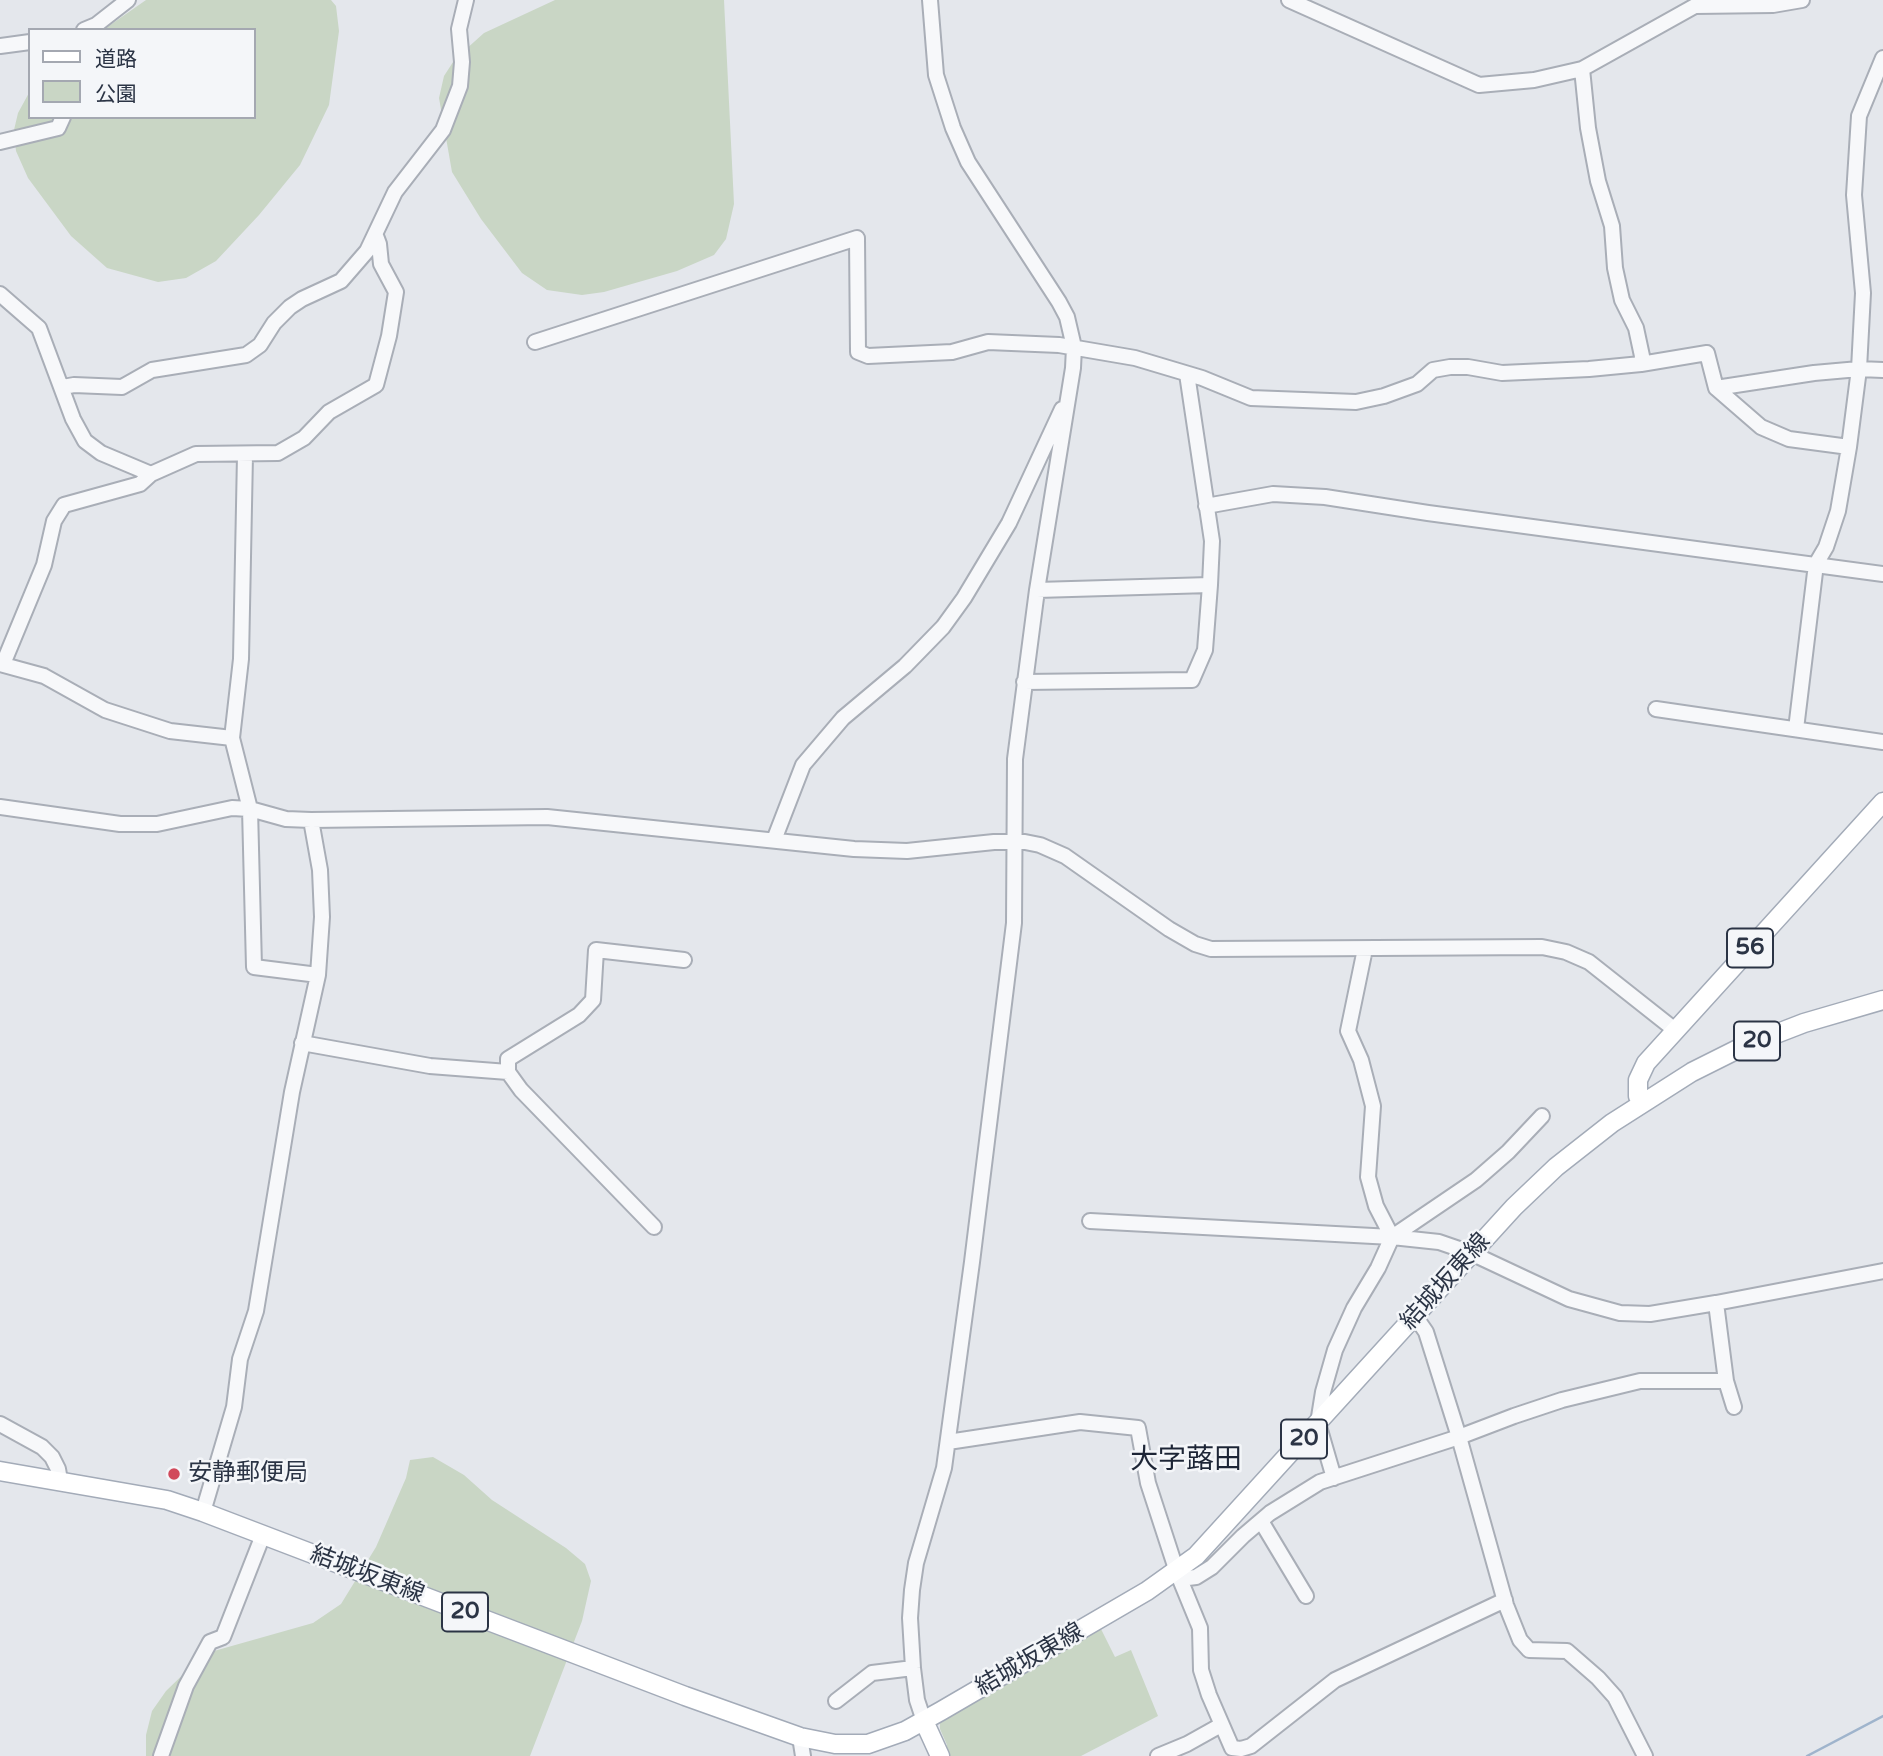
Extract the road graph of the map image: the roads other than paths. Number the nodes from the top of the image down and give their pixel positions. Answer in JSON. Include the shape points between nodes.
{"nodes":[{"id":1,"x":128,"y":0,"type":"edge"},
{"id":2,"x":466,"y":0,"type":"edge"},
{"id":3,"x":930,"y":0,"type":"edge"},
{"id":4,"x":1289,"y":0,"type":"edge"},
{"id":5,"x":1802,"y":0,"type":"edge"},
{"id":6,"x":88,"y":28,"type":"edge"},
{"id":7,"x":28,"y":42,"type":"edge"},
{"id":8,"x":0,"y":46,"type":"edge"},
{"id":9,"x":1883,"y":58,"type":"edge"},
{"id":10,"x":1582,"y":69,"type":"junction"},
{"id":11,"x":62,"y":119,"type":"edge"},
{"id":12,"x":0,"y":142,"type":"edge"},
{"id":13,"x":376,"y":236,"type":"junction"},
{"id":14,"x":0,"y":294,"type":"edge"},
{"id":15,"x":535,"y":342,"type":"dead end"},
{"id":16,"x":1074,"y":347,"type":"junction"},
{"id":17,"x":1641,"y":364,"type":"junction"},
{"id":18,"x":1859,"y":369,"type":"junction"},
{"id":19,"x":1883,"y":370,"type":"edge"},
{"id":20,"x":1187,"y":374,"type":"junction"},
{"id":21,"x":63,"y":387,"type":"junction"},
{"id":22,"x":1716,"y":388,"type":"junction"},
{"id":23,"x":1070,"y":393,"type":"junction"},
{"id":24,"x":1849,"y":446,"type":"junction"},
{"id":25,"x":245,"y":455,"type":"junction"},
{"id":26,"x":151,"y":474,"type":"junction"},
{"id":27,"x":1206,"y":506,"type":"junction"},
{"id":28,"x":1816,"y":564,"type":"junction"},
{"id":29,"x":1883,"y":574,"type":"edge"},
{"id":30,"x":1210,"y":586,"type":"junction"},
{"id":31,"x":1037,"y":590,"type":"junction"},
{"id":32,"x":2,"y":664,"type":"edge"},
{"id":33,"x":1024,"y":682,"type":"junction"},
{"id":34,"x":1656,"y":709,"type":"dead end"},
{"id":35,"x":1796,"y":729,"type":"junction"},
{"id":36,"x":232,"y":738,"type":"junction"},
{"id":37,"x":1883,"y":742,"type":"edge"},
{"id":38,"x":1883,"y":802,"type":"edge"},
{"id":39,"x":0,"y":807,"type":"edge"},
{"id":40,"x":250,"y":809,"type":"junction"},
{"id":41,"x":311,"y":820,"type":"junction"},
{"id":42,"x":774,"y":840,"type":"junction"},
{"id":43,"x":1015,"y":842,"type":"junction"},
{"id":44,"x":1365,"y":948,"type":"junction"},
{"id":45,"x":684,"y":960,"type":"dead end"},
{"id":46,"x":318,"y":975,"type":"junction"},
{"id":47,"x":1883,"y":1000,"type":"edge"},
{"id":48,"x":1675,"y":1030,"type":"junction"},
{"id":49,"x":302,"y":1043,"type":"junction"},
{"id":50,"x":508,"y":1072,"type":"junction"},
{"id":51,"x":1641,"y":1104,"type":"junction"},
{"id":52,"x":1542,"y":1116,"type":"dead end"},
{"id":53,"x":1090,"y":1221,"type":"dead end"},
{"id":54,"x":654,"y":1227,"type":"dead end"},
{"id":55,"x":1392,"y":1237,"type":"junction"},
{"id":56,"x":1471,"y":1253,"type":"junction"},
{"id":57,"x":1883,"y":1271,"type":"edge"},
{"id":58,"x":1716,"y":1303,"type":"junction"},
{"id":59,"x":1415,"y":1316,"type":"junction"},
{"id":60,"x":1726,"y":1381,"type":"junction"},
{"id":61,"x":1734,"y":1407,"type":"dead end"},
{"id":62,"x":1318,"y":1423,"type":"junction"},
{"id":63,"x":0,"y":1424,"type":"edge"},
{"id":64,"x":1459,"y":1437,"type":"junction"},
{"id":65,"x":948,"y":1442,"type":"junction"},
{"id":66,"x":0,"y":1471,"type":"edge"},
{"id":67,"x":1334,"y":1478,"type":"junction"},
{"id":68,"x":60,"y":1480,"type":"junction"},
{"id":69,"x":203,"y":1512,"type":"junction"},
{"id":70,"x":1261,"y":1521,"type":"junction"},
{"id":71,"x":262,"y":1535,"type":"junction"},
{"id":72,"x":1179,"y":1576,"type":"junction"},
{"id":73,"x":1306,"y":1596,"type":"dead end"},
{"id":74,"x":1505,"y":1600,"type":"junction"},
{"id":75,"x":913,"y":1668,"type":"junction"},
{"id":76,"x":836,"y":1701,"type":"dead end"},
{"id":77,"x":924,"y":1721,"type":"junction"},
{"id":78,"x":1221,"y":1724,"type":"junction"},
{"id":79,"x":800,"y":1737,"type":"junction"},
{"id":80,"x":161,"y":1756,"type":"edge"},
{"id":81,"x":803,"y":1756,"type":"edge"},
{"id":82,"x":940,"y":1756,"type":"edge"},
{"id":83,"x":1158,"y":1756,"type":"edge"},
{"id":84,"x":1645,"y":1756,"type":"edge"}],
"edges":[{"from":1,"to":6,"type":"street"},
{"from":2,"to":13,"type":"street","via":[[459,29],[456,100],[443,130],[394,192]]},
{"from":3,"to":16,"type":"street","via":[[936,75],[953,128],[968,162],[1059,302]]},
{"from":4,"to":10,"type":"street","via":[[1479,85],[1534,80]]},
{"from":5,"to":10,"type":"street","via":[[1695,6]]},
{"from":7,"to":8,"type":"street"},
{"from":9,"to":18,"type":"street","via":[[1859,116],[1854,195],[1863,293]]},
{"from":10,"to":17,"type":"street","via":[[1598,181],[1612,226],[1615,268],[1622,299],[1636,328]]},
{"from":11,"to":12,"type":"street","via":[[58,128]]},
{"from":13,"to":21,"type":"street","via":[[341,281],[290,307],[249,354],[152,370],[122,387]]},
{"from":13,"to":25,"type":"street","via":[[381,264],[396,292],[376,385],[329,412],[304,439],[278,453]]},
{"from":14,"to":21,"type":"street","via":[[39,328]]},
{"from":15,"to":16,"type":"street","via":[[857,238],[858,352],[869,356],[951,352],[988,342]]},
{"from":16,"to":20,"type":"street"},
{"from":16,"to":23,"type":"street"},
{"from":17,"to":20,"type":"street","via":[[1502,373],[1450,367],[1433,370],[1417,384],[1384,397],[1356,402],[1251,398]]},
{"from":17,"to":22,"type":"street","via":[[1707,353]]},
{"from":18,"to":19,"type":"street"},
{"from":18,"to":22,"type":"street"},
{"from":18,"to":24,"type":"street"},
{"from":20,"to":27,"type":"street"},
{"from":21,"to":26,"type":"street","via":[[85,441],[101,453]]},
{"from":22,"to":24,"type":"street","via":[[1761,427],[1789,439]]},
{"from":23,"to":31,"type":"street"},
{"from":23,"to":42,"type":"street","via":[[1009,523],[964,598],[943,627],[844,718],[803,765]]},
{"from":24,"to":28,"type":"street","via":[[1838,511]]},
{"from":25,"to":26,"type":"street","via":[[196,454]]},
{"from":25,"to":36,"type":"street","via":[[241,659]]},
{"from":26,"to":32,"type":"street","via":[[141,484],[60,509],[44,565]]},
{"from":27,"to":28,"type":"street","via":[[1273,494],[1325,497]]},
{"from":27,"to":30,"type":"street","via":[[1212,541]]},
{"from":28,"to":29,"type":"street"},
{"from":28,"to":35,"type":"street"},
{"from":30,"to":31,"type":"street"},
{"from":30,"to":33,"type":"street","via":[[1205,650],[1192,680]]},
{"from":31,"to":33,"type":"street"},
{"from":32,"to":36,"type":"street","via":[[44,676],[105,710],[170,732]]},
{"from":33,"to":43,"type":"street","via":[[1015,758]]},
{"from":34,"to":35,"type":"street"},
{"from":35,"to":37,"type":"street"},
{"from":36,"to":40,"type":"street"},
{"from":38,"to":48,"type":"main road","number":"56"},
{"from":39,"to":40,"type":"street","via":[[120,824],[157,824],[232,808]]},
{"from":40,"to":41,"type":"street"},
{"from":40,"to":46,"type":"street","via":[[254,967]]},
{"from":41,"to":42,"type":"street","via":[[547,817]]},
{"from":41,"to":46,"type":"street","via":[[320,870]]},
{"from":42,"to":43,"type":"street","via":[[907,851]]},
{"from":43,"to":44,"type":"street","via":[[1040,845],[1065,856],[1195,944],[1212,949]]},
{"from":43,"to":65,"type":"street","via":[[1014,923]]},
{"from":44,"to":48,"type":"street","via":[[1542,947],[1566,951],[1589,962]]},
{"from":44,"to":55,"type":"street","via":[[1348,1031],[1373,1105],[1368,1177]]},
{"from":45,"to":50,"type":"street","via":[[596,950],[593,1000],[579,1015],[508,1059]]},
{"from":46,"to":49,"type":"street"},
{"from":47,"to":51,"type":"main road","name":"結城坂東線","number":"20","via":[[1742,1047]]},
{"from":48,"to":51,"type":"main road","number":"56","via":[[1641,1071],[1637,1089]]},
{"from":49,"to":50,"type":"street","via":[[430,1066]]},
{"from":49,"to":69,"type":"street","via":[[257,1311],[240,1359],[234,1408]]},
{"from":50,"to":54,"type":"street"},
{"from":51,"to":56,"type":"main road","name":"結城坂東線","number":"20","via":[[1556,1167]]},
{"from":52,"to":55,"type":"street","via":[[1476,1180]]},
{"from":53,"to":55,"type":"street"},
{"from":55,"to":56,"type":"street","via":[[1438,1242]]},
{"from":55,"to":62,"type":"street","via":[[1335,1350]]},
{"from":56,"to":58,"type":"street","via":[[1569,1299],[1620,1313],[1650,1314]]},
{"from":56,"to":59,"type":"main road","name":"結城坂東線","number":"20"},
{"from":57,"to":58,"type":"street"},
{"from":58,"to":60,"type":"street"},
{"from":59,"to":62,"type":"main road","name":"結城坂東線","number":"20"},
{"from":59,"to":64,"type":"street","via":[[1426,1332]]},
{"from":60,"to":61,"type":"street"},
{"from":60,"to":64,"type":"street","via":[[1640,1381],[1562,1400]]},
{"from":62,"to":67,"type":"street"},
{"from":62,"to":72,"type":"main road","name":"結城坂東線","number":"20"},
{"from":63,"to":68,"type":"street","via":[[43,1447]]},
{"from":64,"to":67,"type":"street"},
{"from":64,"to":74,"type":"street"},
{"from":65,"to":72,"type":"street","via":[[1080,1422],[1138,1428],[1148,1483]]},
{"from":65,"to":75,"type":"street","via":[[916,1563],[910,1618]]},
{"from":66,"to":68,"type":"main road","name":"結城坂東線","number":"20"},
{"from":67,"to":70,"type":"street","via":[[1320,1482]]},
{"from":68,"to":69,"type":"main road","name":"結城坂東線","number":"20"},
{"from":69,"to":71,"type":"main road","name":"結城坂東線","number":"20"},
{"from":70,"to":72,"type":"street","via":[[1212,1567],[1196,1577]]},
{"from":70,"to":73,"type":"street"},
{"from":71,"to":79,"type":"main road","name":"結城坂東線","number":"20"},
{"from":71,"to":80,"type":"street","via":[[223,1637],[210,1642],[186,1686]]},
{"from":72,"to":77,"type":"main road","name":"結城坂東線","number":"20"},
{"from":72,"to":78,"type":"street","via":[[1200,1628],[1202,1670]]},
{"from":74,"to":78,"type":"street","via":[[1335,1680],[1251,1746],[1232,1748]]},
{"from":74,"to":84,"type":"street","via":[[1520,1640],[1529,1650],[1567,1651],[1615,1696]]},
{"from":75,"to":76,"type":"street","via":[[872,1673]]},
{"from":75,"to":77,"type":"street"},
{"from":77,"to":79,"type":"main road","name":"結城坂東線","number":"20","via":[[868,1744]]},
{"from":77,"to":82,"type":"main road"},
{"from":78,"to":83,"type":"street"},
{"from":79,"to":81,"type":"street"}]}
